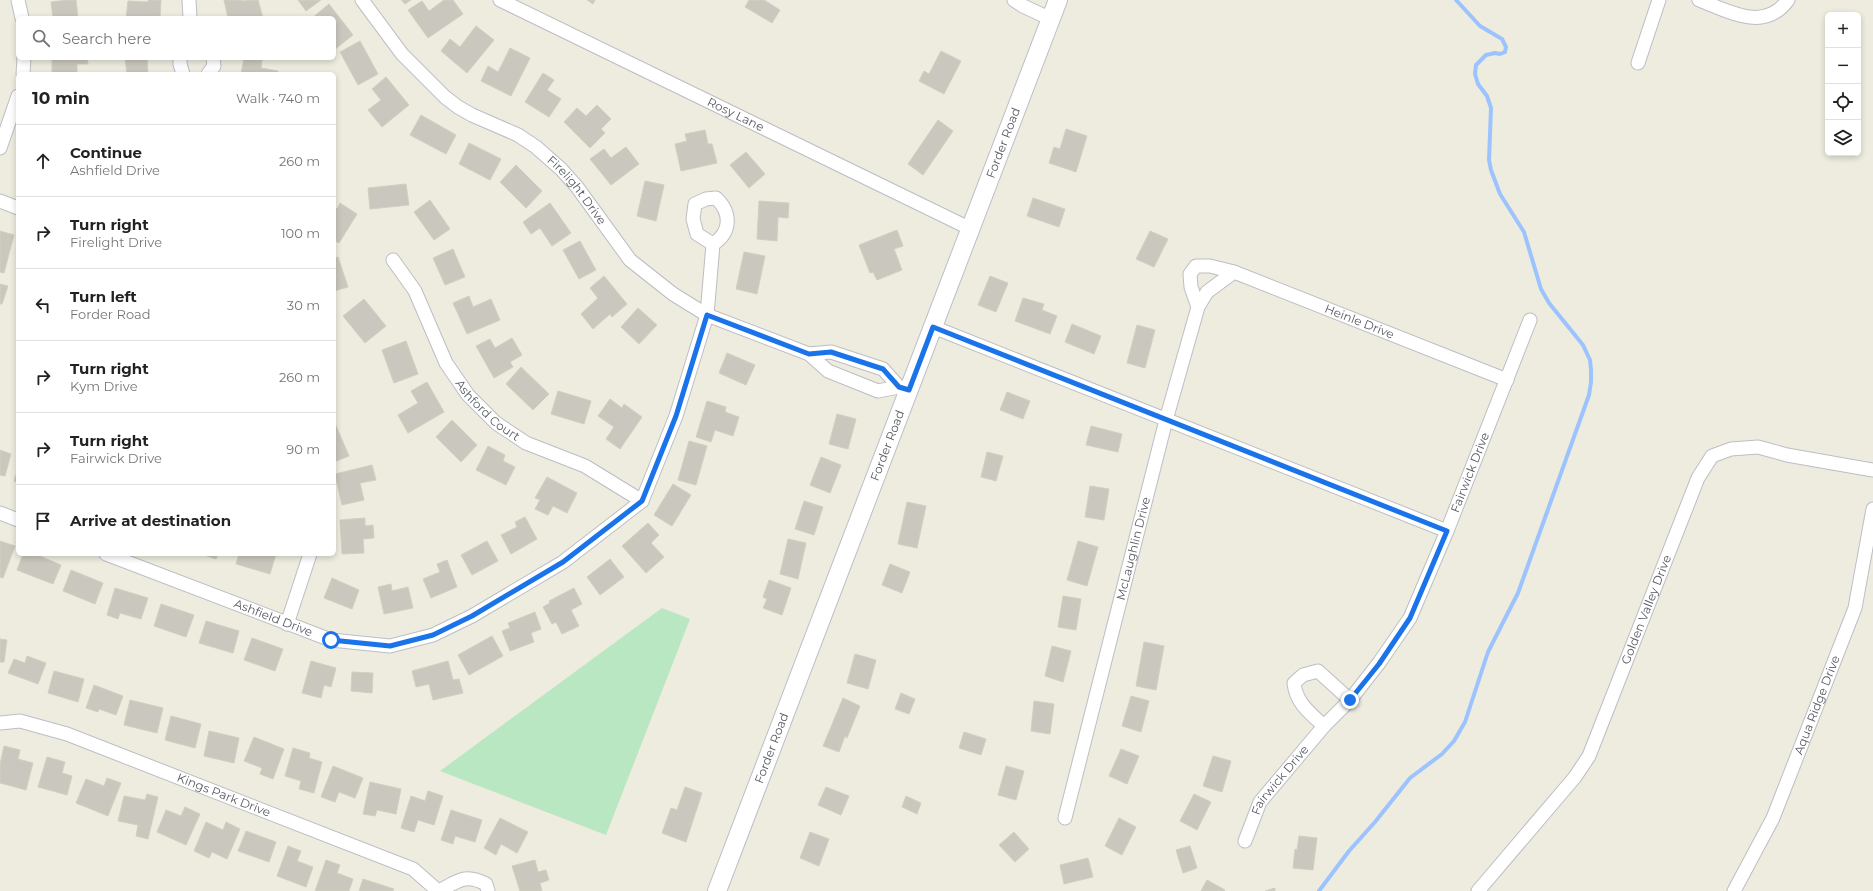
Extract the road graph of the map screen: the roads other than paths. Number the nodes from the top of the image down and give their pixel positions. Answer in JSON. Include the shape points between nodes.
{"nodes":[{"id":1,"x":18,"y":0,"type":"edge"},
{"id":2,"x":189,"y":0,"type":"edge"},
{"id":3,"x":362,"y":0,"type":"edge"},
{"id":4,"x":500,"y":0,"type":"edge"},
{"id":5,"x":1014,"y":0,"type":"edge"},
{"id":6,"x":1058,"y":0,"type":"edge"},
{"id":7,"x":1659,"y":0,"type":"edge"},
{"id":8,"x":1699,"y":0,"type":"edge"},
{"id":9,"x":1788,"y":0,"type":"edge"},
{"id":10,"x":22,"y":16,"type":"edge"},
{"id":11,"x":190,"y":16,"type":"edge"},
{"id":12,"x":1051,"y":19,"type":"junction"},
{"id":13,"x":24,"y":60,"type":"edge"},
{"id":14,"x":180,"y":60,"type":"edge"},
{"id":15,"x":213,"y":60,"type":"edge"},
{"id":16,"x":1638,"y":63,"type":"dead end"},
{"id":17,"x":23,"y":72,"type":"edge"},
{"id":18,"x":182,"y":72,"type":"edge"},
{"id":19,"x":210,"y":72,"type":"edge"},
{"id":20,"x":16,"y":102,"type":"edge"},
{"id":21,"x":0,"y":148,"type":"edge"},
{"id":22,"x":0,"y":201,"type":"edge"},
{"id":23,"x":16,"y":207,"type":"edge"},
{"id":24,"x":971,"y":228,"type":"junction"},
{"id":25,"x":713,"y":244,"type":"dead end"},
{"id":26,"x":393,"y":260,"type":"dead end"},
{"id":27,"x":1234,"y":272,"type":"junction"},
{"id":28,"x":1198,"y":307,"type":"junction"},
{"id":29,"x":707,"y":315,"type":"junction"},
{"id":30,"x":1530,"y":320,"type":"dead end"},
{"id":31,"x":933,"y":327,"type":"junction"},
{"id":32,"x":809,"y":354,"type":"junction"},
{"id":33,"x":1507,"y":380,"type":"junction"},
{"id":34,"x":904,"y":388,"type":"junction"},
{"id":35,"x":1166,"y":420,"type":"junction"},
{"id":36,"x":1873,"y":470,"type":"edge"},
{"id":37,"x":642,"y":501,"type":"junction"},
{"id":38,"x":1873,"y":509,"type":"edge"},
{"id":39,"x":0,"y":513,"type":"edge"},
{"id":40,"x":16,"y":519,"type":"edge"},
{"id":41,"x":1447,"y":531,"type":"junction"},
{"id":42,"x":111,"y":556,"type":"edge"},
{"id":43,"x":309,"y":556,"type":"edge"},
{"id":44,"x":287,"y":624,"type":"junction"},
{"id":45,"x":1350,"y":700,"type":"junction"},
{"id":46,"x":0,"y":722,"type":"edge"},
{"id":47,"x":1324,"y":726,"type":"junction"},
{"id":48,"x":1065,"y":818,"type":"dead end"},
{"id":49,"x":1245,"y":841,"type":"dead end"},
{"id":50,"x":438,"y":891,"type":"edge"},
{"id":51,"x":488,"y":891,"type":"edge"},
{"id":52,"x":717,"y":891,"type":"edge"},
{"id":53,"x":1478,"y":891,"type":"edge"},
{"id":54,"x":1734,"y":891,"type":"edge"}],
"edges":[{"from":1,"to":10,"type":"street"},
{"from":2,"to":11,"type":"street"},
{"from":3,"to":29,"type":"street","name":"Firelight Drive","via":[[402,54],[445,97],[472,115],[518,135],[536,147],[562,169],[577,187],[630,260],[673,294]]},
{"from":4,"to":24,"type":"street","name":"Rosy Lane"},
{"from":5,"to":12,"type":"street"},
{"from":6,"to":12,"type":"main road","name":"Forder Road"},
{"from":7,"to":16,"type":"street"},
{"from":8,"to":9,"type":"street","via":[[1741,17],[1769,16],[1783,7]]},
{"from":12,"to":24,"type":"main road","name":"Forder Road"},
{"from":13,"to":17,"type":"street"},
{"from":14,"to":18,"type":"street"},
{"from":15,"to":19,"type":"street","via":[[214,66]]},
{"from":20,"to":21,"type":"street"},
{"from":22,"to":23,"type":"street"},
{"from":24,"to":31,"type":"main road","name":"Forder Road"},
{"from":25,"to":29,"type":"street"},
{"from":26,"to":37,"type":"street","name":"Ashford Court","via":[[415,291],[446,363],[468,395],[496,423],[526,443],[586,466]]},
{"from":27,"to":28,"type":"street","name":"McLaughlin Drive","via":[[1207,292]]},
{"from":27,"to":28,"type":"street","name":"Heinle Drive","via":[[1210,266],[1196,266],[1190,274],[1191,287]]},
{"from":27,"to":33,"type":"street","name":"Heinle Drive"},
{"from":28,"to":35,"type":"street","name":"McLaughlin Drive"},
{"from":29,"to":32,"type":"street","name":"Firelight Drive"},
{"from":29,"to":37,"type":"street","via":[[676,416]]},
{"from":30,"to":33,"type":"street","name":"Fairwick Drive"},
{"from":31,"to":34,"type":"main road","name":"Forder Road"},
{"from":31,"to":35,"type":"street"},
{"from":32,"to":34,"type":"street","name":"Firelight Drive","via":[[831,352],[883,369]]},
{"from":32,"to":34,"type":"street","name":"Firelight Drive","via":[[828,372],[878,392]]},
{"from":33,"to":41,"type":"street","name":"Fairwick Drive"},
{"from":34,"to":52,"type":"main road","name":"Forder Road"},
{"from":35,"to":41,"type":"street"},
{"from":35,"to":48,"type":"street","name":"McLaughlin Drive"},
{"from":36,"to":53,"type":"street","name":"Golden Valley Drive","via":[[1787,455],[1758,447],[1730,449],[1712,456],[1698,478],[1589,756],[1575,777]]},
{"from":37,"to":44,"type":"street","name":"Ashfield Drive","via":[[563,562],[472,616],[433,635],[390,646],[331,640]]},
{"from":38,"to":54,"type":"street","name":"Aqua Ridge Drive","via":[[1855,608],[1773,818]]},
{"from":39,"to":40,"type":"street"},
{"from":41,"to":45,"type":"street","name":"Fairwick Drive","via":[[1410,618],[1379,664]]},
{"from":42,"to":44,"type":"street","name":"Ashfield Drive"},
{"from":43,"to":44,"type":"street"},
{"from":45,"to":47,"type":"street","name":"Fairwick Drive"},
{"from":45,"to":47,"type":"street","via":[[1318,671],[1303,675],[1294,683],[1295,694]]},
{"from":46,"to":50,"type":"street","name":"Kings Park Drive","via":[[20,721],[68,734],[413,869]]},
{"from":47,"to":49,"type":"street","name":"Fairwick Drive","via":[[1260,802]]},
{"from":50,"to":51,"type":"street","name":"Kings Park Drive","via":[[469,878],[486,884]]}]}
